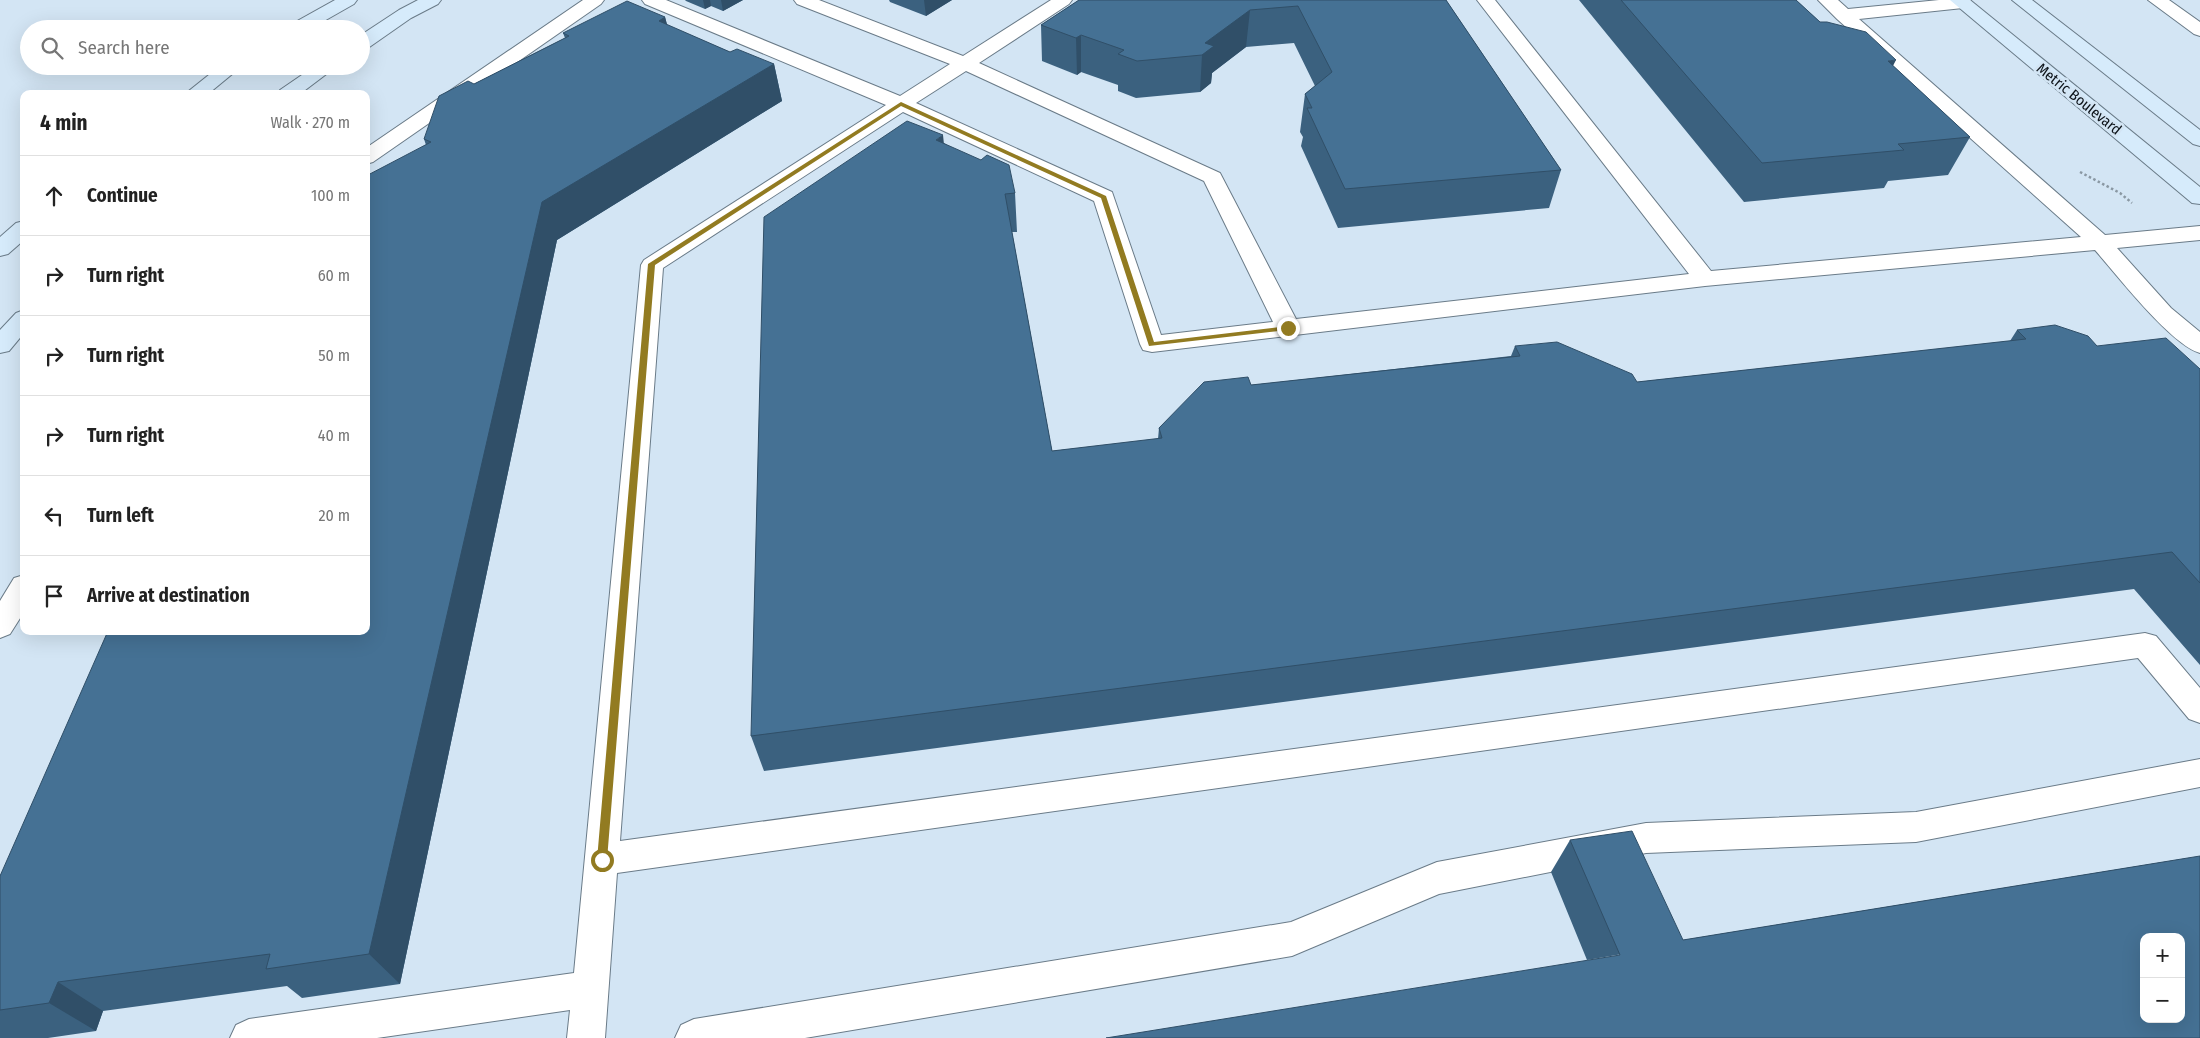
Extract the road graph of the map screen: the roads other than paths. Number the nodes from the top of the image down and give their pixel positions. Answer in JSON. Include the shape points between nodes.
{"nodes":[{"id":1,"x":348,"y":0,"type":"edge"},
{"id":2,"x":432,"y":0,"type":"edge"},
{"id":3,"x":595,"y":0,"type":"edge"},
{"id":4,"x":651,"y":0,"type":"edge"},
{"id":5,"x":803,"y":0,"type":"edge"},
{"id":6,"x":1063,"y":0,"type":"edge"},
{"id":7,"x":1486,"y":0,"type":"edge"},
{"id":8,"x":1827,"y":0,"type":"edge"},
{"id":9,"x":2021,"y":0,"type":"edge"},
{"id":10,"x":2157,"y":0,"type":"edge"},
{"id":11,"x":1961,"y":2,"type":"edge"},
{"id":12,"x":1844,"y":15,"type":"junction"},
{"id":13,"x":312,"y":20,"type":"edge"},
{"id":14,"x":2200,"y":30,"type":"edge"},
{"id":15,"x":370,"y":38,"type":"edge"},
{"id":16,"x":964,"y":64,"type":"junction"},
{"id":17,"x":221,"y":75,"type":"edge"},
{"id":18,"x":315,"y":75,"type":"edge"},
{"id":19,"x":200,"y":90,"type":"edge"},
{"id":20,"x":293,"y":90,"type":"edge"},
{"id":21,"x":901,"y":104,"type":"junction"},
{"id":22,"x":2200,"y":140,"type":"edge"},
{"id":23,"x":370,"y":155,"type":"edge"},
{"id":24,"x":2200,"y":198,"type":"edge"},
{"id":25,"x":20,"y":232,"type":"edge"},
{"id":26,"x":2200,"y":233,"type":"edge"},
{"id":27,"x":2100,"y":242,"type":"junction"},
{"id":28,"x":0,"y":249,"type":"edge"},
{"id":29,"x":1705,"y":279,"type":"junction"},
{"id":30,"x":20,"y":322,"type":"edge"},
{"id":31,"x":1288,"y":328,"type":"junction"},
{"id":32,"x":0,"y":345,"type":"edge"},
{"id":33,"x":2200,"y":345,"type":"edge"},
{"id":34,"x":20,"y":593,"type":"edge"},
{"id":35,"x":0,"y":626,"type":"edge"},
{"id":36,"x":2200,"y":710,"type":"edge"},
{"id":37,"x":2200,"y":773,"type":"edge"},
{"id":38,"x":602,"y":860,"type":"junction"},
{"id":39,"x":590,"y":989,"type":"junction"},
{"id":40,"x":249,"y":1038,"type":"edge"},
{"id":41,"x":586,"y":1038,"type":"edge"},
{"id":42,"x":694,"y":1038,"type":"edge"}],
"edges":[{"from":1,"to":13,"type":"main road"},
{"from":2,"to":15,"type":"main road"},
{"from":3,"to":23,"type":"lane"},
{"from":4,"to":21,"type":"lane"},
{"from":5,"to":16,"type":"lane"},
{"from":6,"to":16,"type":"lane"},
{"from":7,"to":29,"type":"lane"},
{"from":8,"to":12,"type":"lane"},
{"from":9,"to":22,"type":"main road"},
{"from":10,"to":14,"type":"lane"},
{"from":11,"to":12,"type":"lane"},
{"from":11,"to":24,"type":"main road","name":"Metric Boulevard"},
{"from":12,"to":27,"type":"lane"},
{"from":16,"to":21,"type":"lane"},
{"from":16,"to":31,"type":"lane","via":[[1213,177]]},
{"from":17,"to":19,"type":"main road"},
{"from":18,"to":20,"type":"main road"},
{"from":21,"to":31,"type":"lane","via":[[1104,197],[1152,344]]},
{"from":21,"to":38,"type":"lane","via":[[652,264]]},
{"from":25,"to":28,"type":"main road"},
{"from":26,"to":27,"type":"lane"},
{"from":27,"to":29,"type":"lane"},
{"from":27,"to":33,"type":"lane","via":[[2163,313]]},
{"from":29,"to":31,"type":"lane"},
{"from":30,"to":32,"type":"main road"},
{"from":34,"to":35,"type":"lane"},
{"from":36,"to":38,"type":"lane","via":[[2145,645]]},
{"from":37,"to":42,"type":"lane","via":[[1916,827],[1646,838],[1437,878],[1292,939]]},
{"from":38,"to":39,"type":"lane"},
{"from":39,"to":40,"type":"lane"},
{"from":39,"to":41,"type":"lane"}]}
